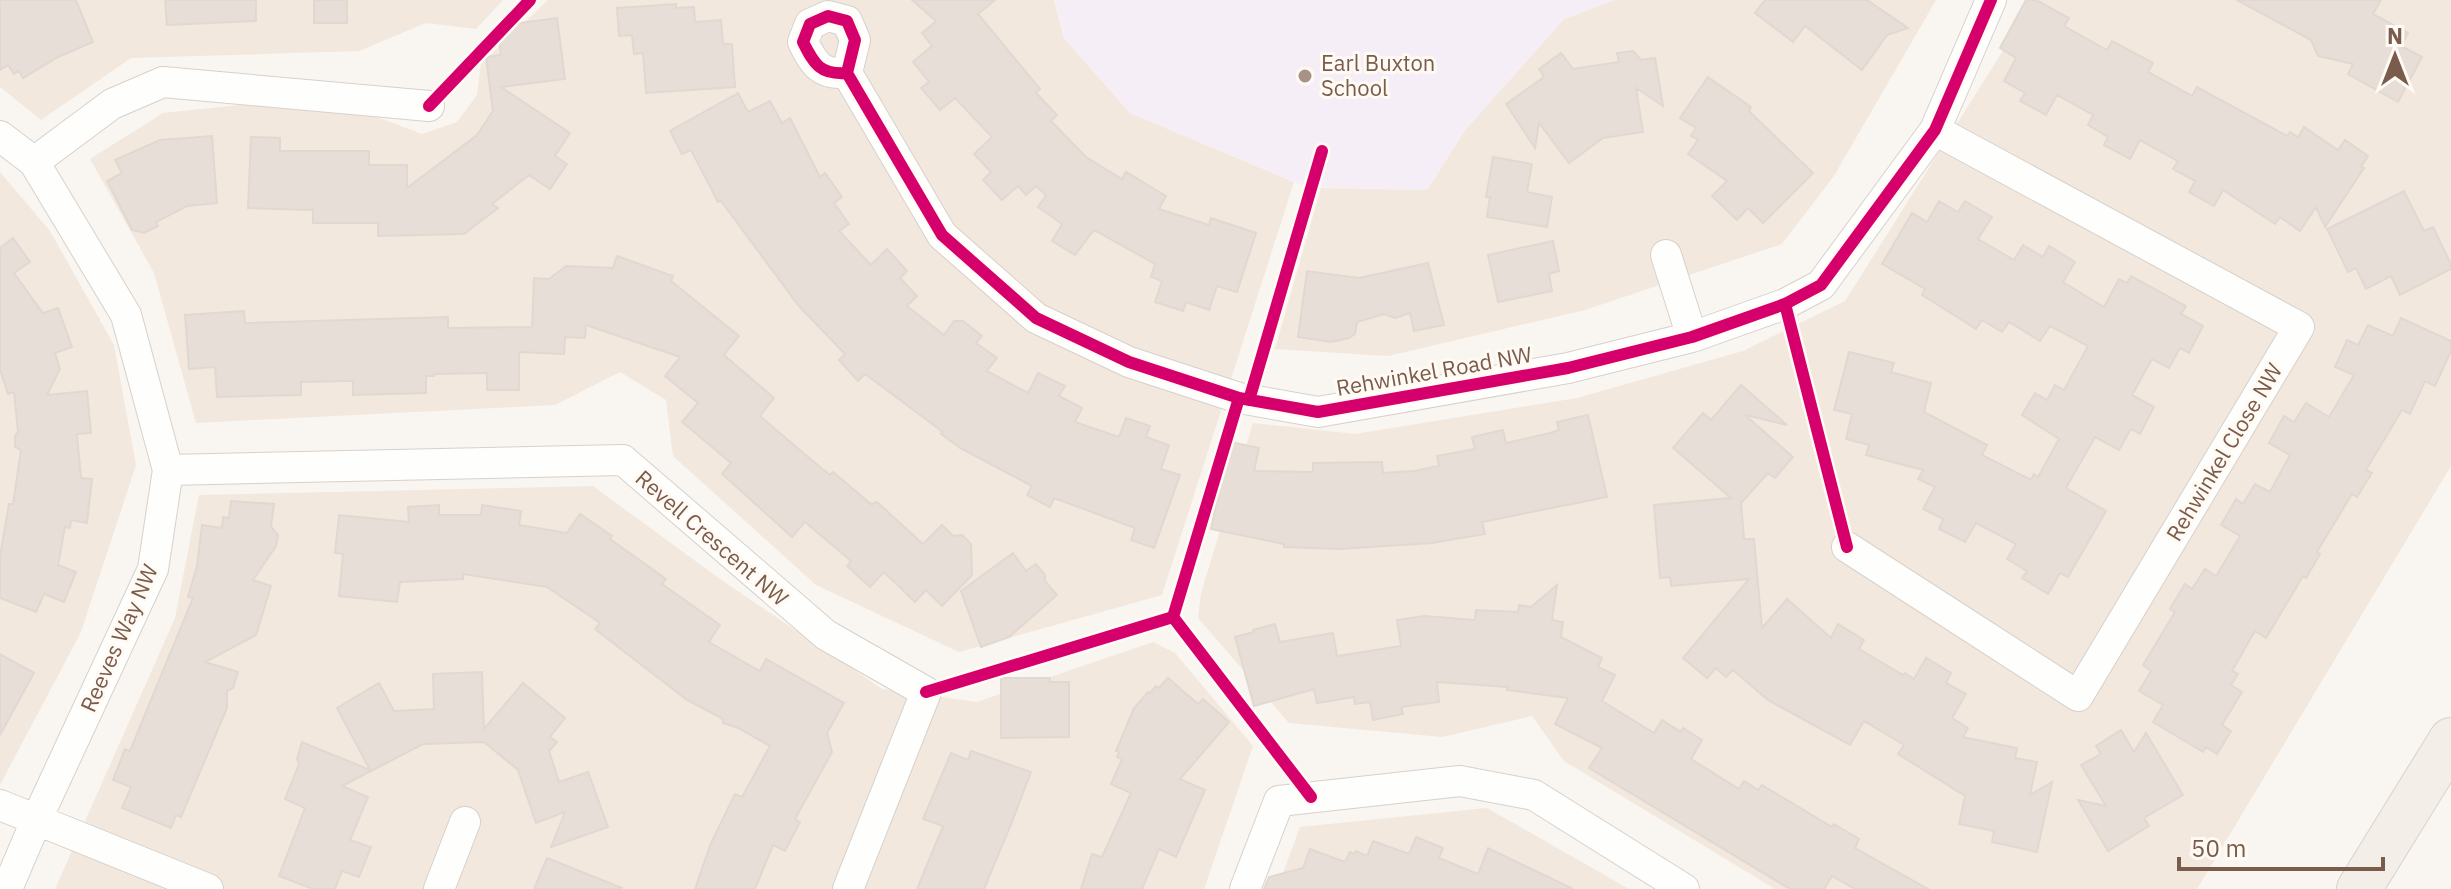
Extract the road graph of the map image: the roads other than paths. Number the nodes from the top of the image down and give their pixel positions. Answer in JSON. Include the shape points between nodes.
{"nodes":[{"id":1,"x":1991,"y":0,"type":"edge"},
{"id":2,"x":847,"y":73,"type":"dead end"},
{"id":3,"x":429,"y":106,"type":"dead end"},
{"id":4,"x":1935,"y":130,"type":"junction"},
{"id":5,"x":0,"y":136,"type":"edge"},
{"id":6,"x":34,"y":162,"type":"junction"},
{"id":7,"x":1666,"y":255,"type":"dead end"},
{"id":8,"x":1692,"y":337,"type":"junction"},
{"id":9,"x":168,"y":470,"type":"junction"},
{"id":10,"x":1847,"y":547,"type":"dead end"},
{"id":11,"x":2451,"y":740,"type":"edge"},
{"id":12,"x":0,"y":805,"type":"edge"},
{"id":13,"x":36,"y":821,"type":"junction"},
{"id":14,"x":465,"y":822,"type":"dead end"},
{"id":15,"x":7,"y":889,"type":"edge"},
{"id":16,"x":208,"y":889,"type":"edge"},
{"id":17,"x":439,"y":889,"type":"edge"},
{"id":18,"x":848,"y":889,"type":"edge"},
{"id":19,"x":1245,"y":889,"type":"edge"},
{"id":20,"x":1684,"y":889,"type":"edge"},
{"id":21,"x":2359,"y":889,"type":"edge"}],
"edges":[{"from":1,"to":4,"type":"street","name":"Rehwinkel Road NW"},
{"from":2,"to":8,"type":"street","name":"Rehwinkel Road NW","via":[[942,235],[1036,318],[1129,362],[1239,398],[1318,412],[1568,368]]},
{"from":3,"to":6,"type":"street","via":[[163,82],[112,104]]},
{"from":4,"to":8,"type":"street","name":"Rehwinkel Road NW","via":[[1821,285],[1785,304]]},
{"from":4,"to":10,"type":"street","name":"Rehwinkel Close NW","via":[[2299,327],[2078,696]]},
{"from":5,"to":6,"type":"street","name":"Reeves Way NW"},
{"from":6,"to":9,"type":"street","name":"Reeves Way NW","via":[[126,315]]},
{"from":7,"to":8,"type":"street"},
{"from":9,"to":13,"type":"street","name":"Reeves Way NW","via":[[153,569]]},
{"from":9,"to":18,"type":"street","name":"Revell Crescent NW","via":[[623,460],[826,635],[926,692]]},
{"from":11,"to":21,"type":"main road"},
{"from":12,"to":13,"type":"street"},
{"from":13,"to":15,"type":"street","name":"Reeves Way NW"},
{"from":13,"to":16,"type":"street"},
{"from":14,"to":17,"type":"street"},
{"from":19,"to":20,"type":"street","via":[[1279,801],[1460,781],[1534,795]]}]}
